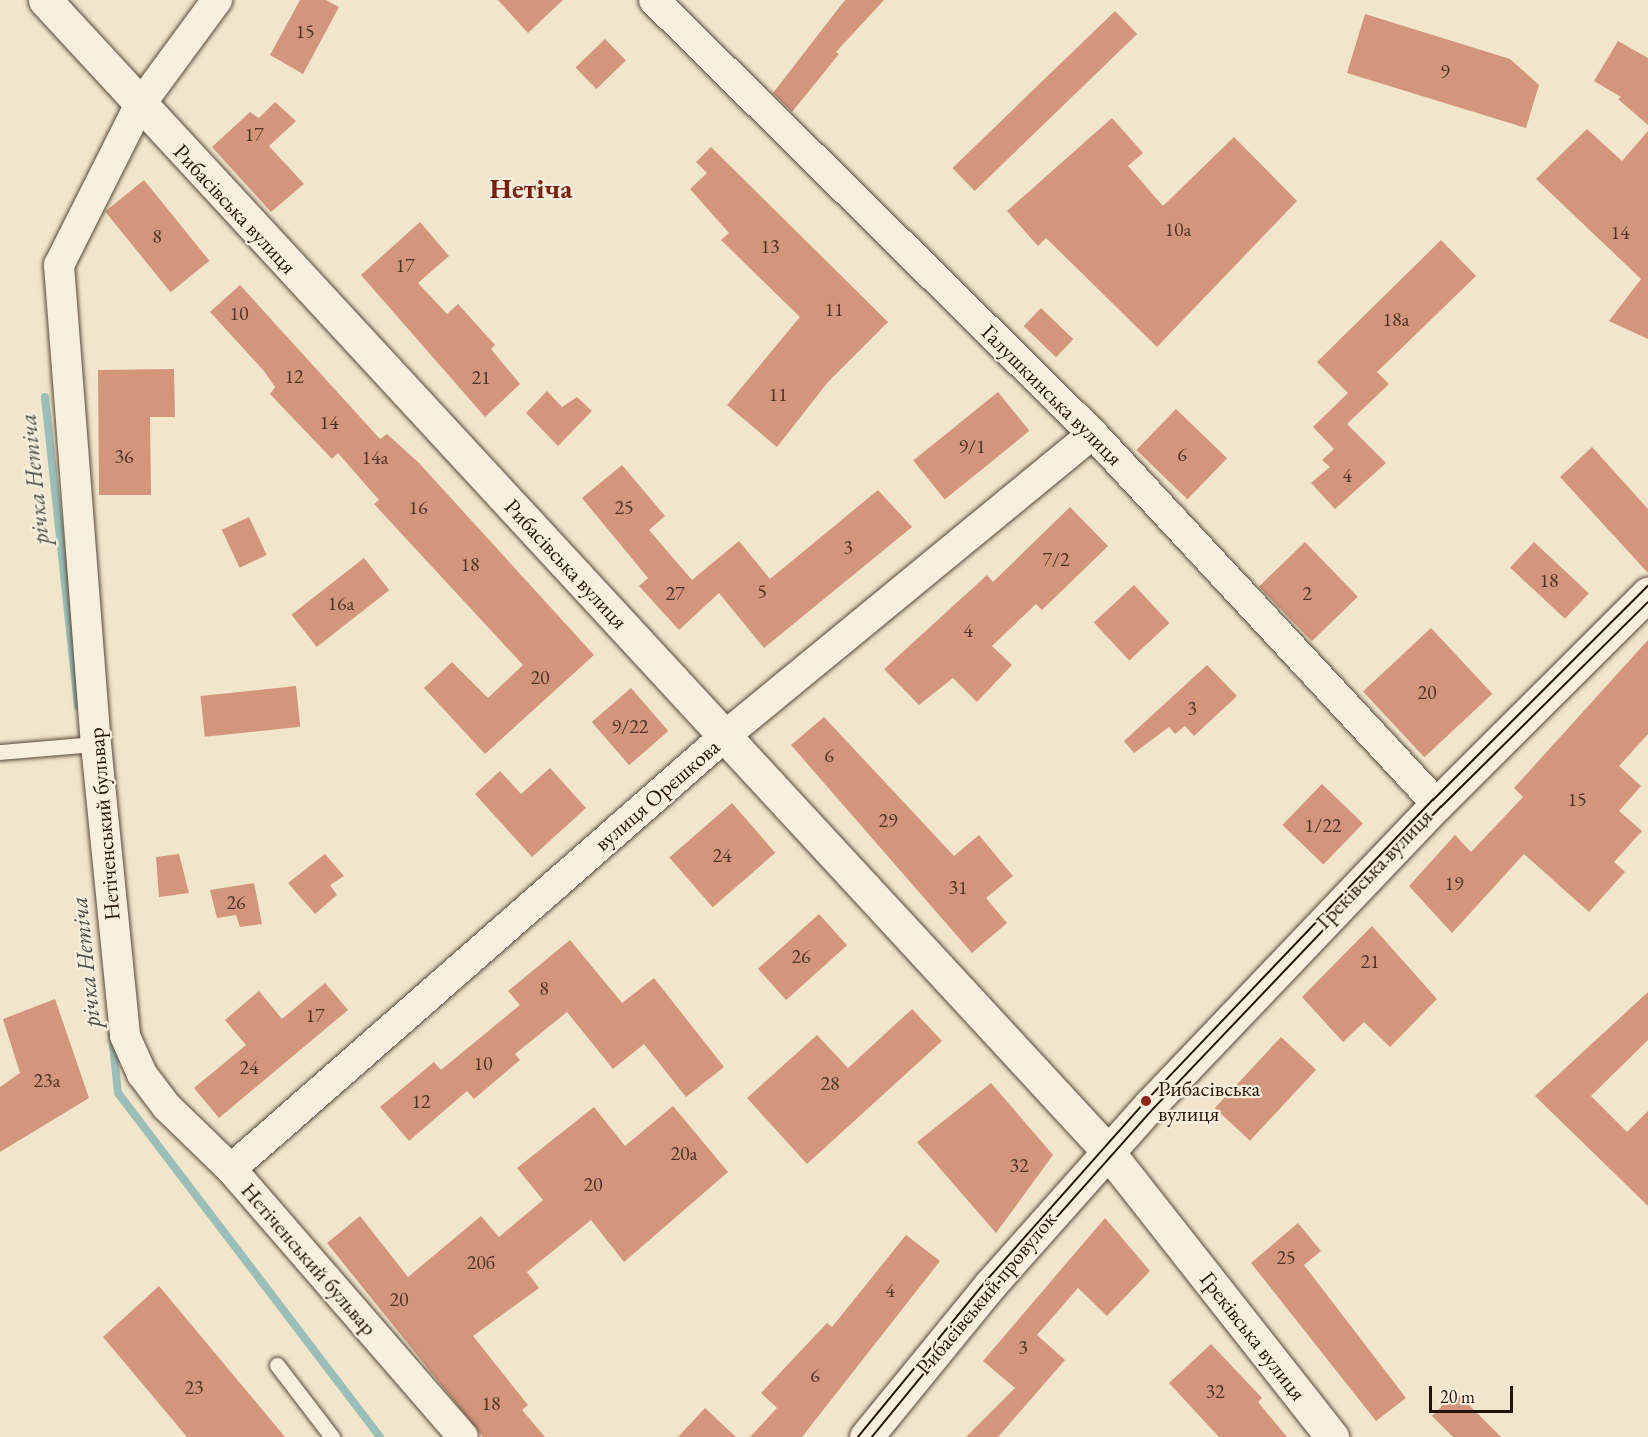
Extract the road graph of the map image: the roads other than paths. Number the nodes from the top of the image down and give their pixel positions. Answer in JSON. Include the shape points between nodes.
{"nodes":[{"id":1,"x":45,"y":0,"type":"edge"},
{"id":2,"x":217,"y":0,"type":"edge"},
{"id":3,"x":654,"y":0,"type":"edge"},
{"id":4,"x":139,"y":106,"type":"junction"},
{"id":5,"x":1094,"y":434,"type":"junction"},
{"id":6,"x":1648,"y":594,"type":"edge"},
{"id":7,"x":726,"y":735,"type":"junction"},
{"id":8,"x":96,"y":744,"type":"junction"},
{"id":9,"x":0,"y":752,"type":"edge"},
{"id":10,"x":1437,"y":804,"type":"junction"},
{"id":11,"x":1097,"y":1140,"type":"junction"},
{"id":12,"x":231,"y":1169,"type":"junction"},
{"id":13,"x":277,"y":1365,"type":"dead end"},
{"id":14,"x":332,"y":1437,"type":"edge"},
{"id":15,"x":463,"y":1437,"type":"edge"},
{"id":16,"x":866,"y":1437,"type":"edge"},
{"id":17,"x":1332,"y":1437,"type":"edge"}],
"edges":[{"from":1,"to":4,"type":"street","name":"Рибасівська вулиця"},
{"from":2,"to":4,"type":"street","name":"Нетіченський бульвар"},
{"from":3,"to":5,"type":"street","name":"Галушкинська вулиця"},
{"from":4,"to":7,"type":"street","name":"Рибасівська вулиця"},
{"from":4,"to":8,"type":"street","name":"Нетіченський бульвар","via":[[59,265]]},
{"from":5,"to":7,"type":"street","name":"вулиця Орєшкова"},
{"from":5,"to":10,"type":"street","name":"Галушкинська вулиця"},
{"from":6,"to":10,"type":"street","name":"Греківська вулиця"},
{"from":7,"to":11,"type":"street","name":"Рибасівська вулиця"},
{"from":7,"to":12,"type":"street","name":"вулиця Орєшкова"},
{"from":8,"to":9,"type":"lane"},
{"from":8,"to":12,"type":"street","name":"Нетіченський бульвар","via":[[125,1036],[142,1074],[166,1107]]},
{"from":10,"to":11,"type":"street","name":"Греківська вулиця"},
{"from":11,"to":16,"type":"street","name":"Рибасівський провулок","via":[[990,1285]]},
{"from":11,"to":17,"type":"street","name":"Греківська вулиця"},
{"from":12,"to":15,"type":"street","name":"Нетіченський бульвар"},
{"from":13,"to":14,"type":"lane"}]}
